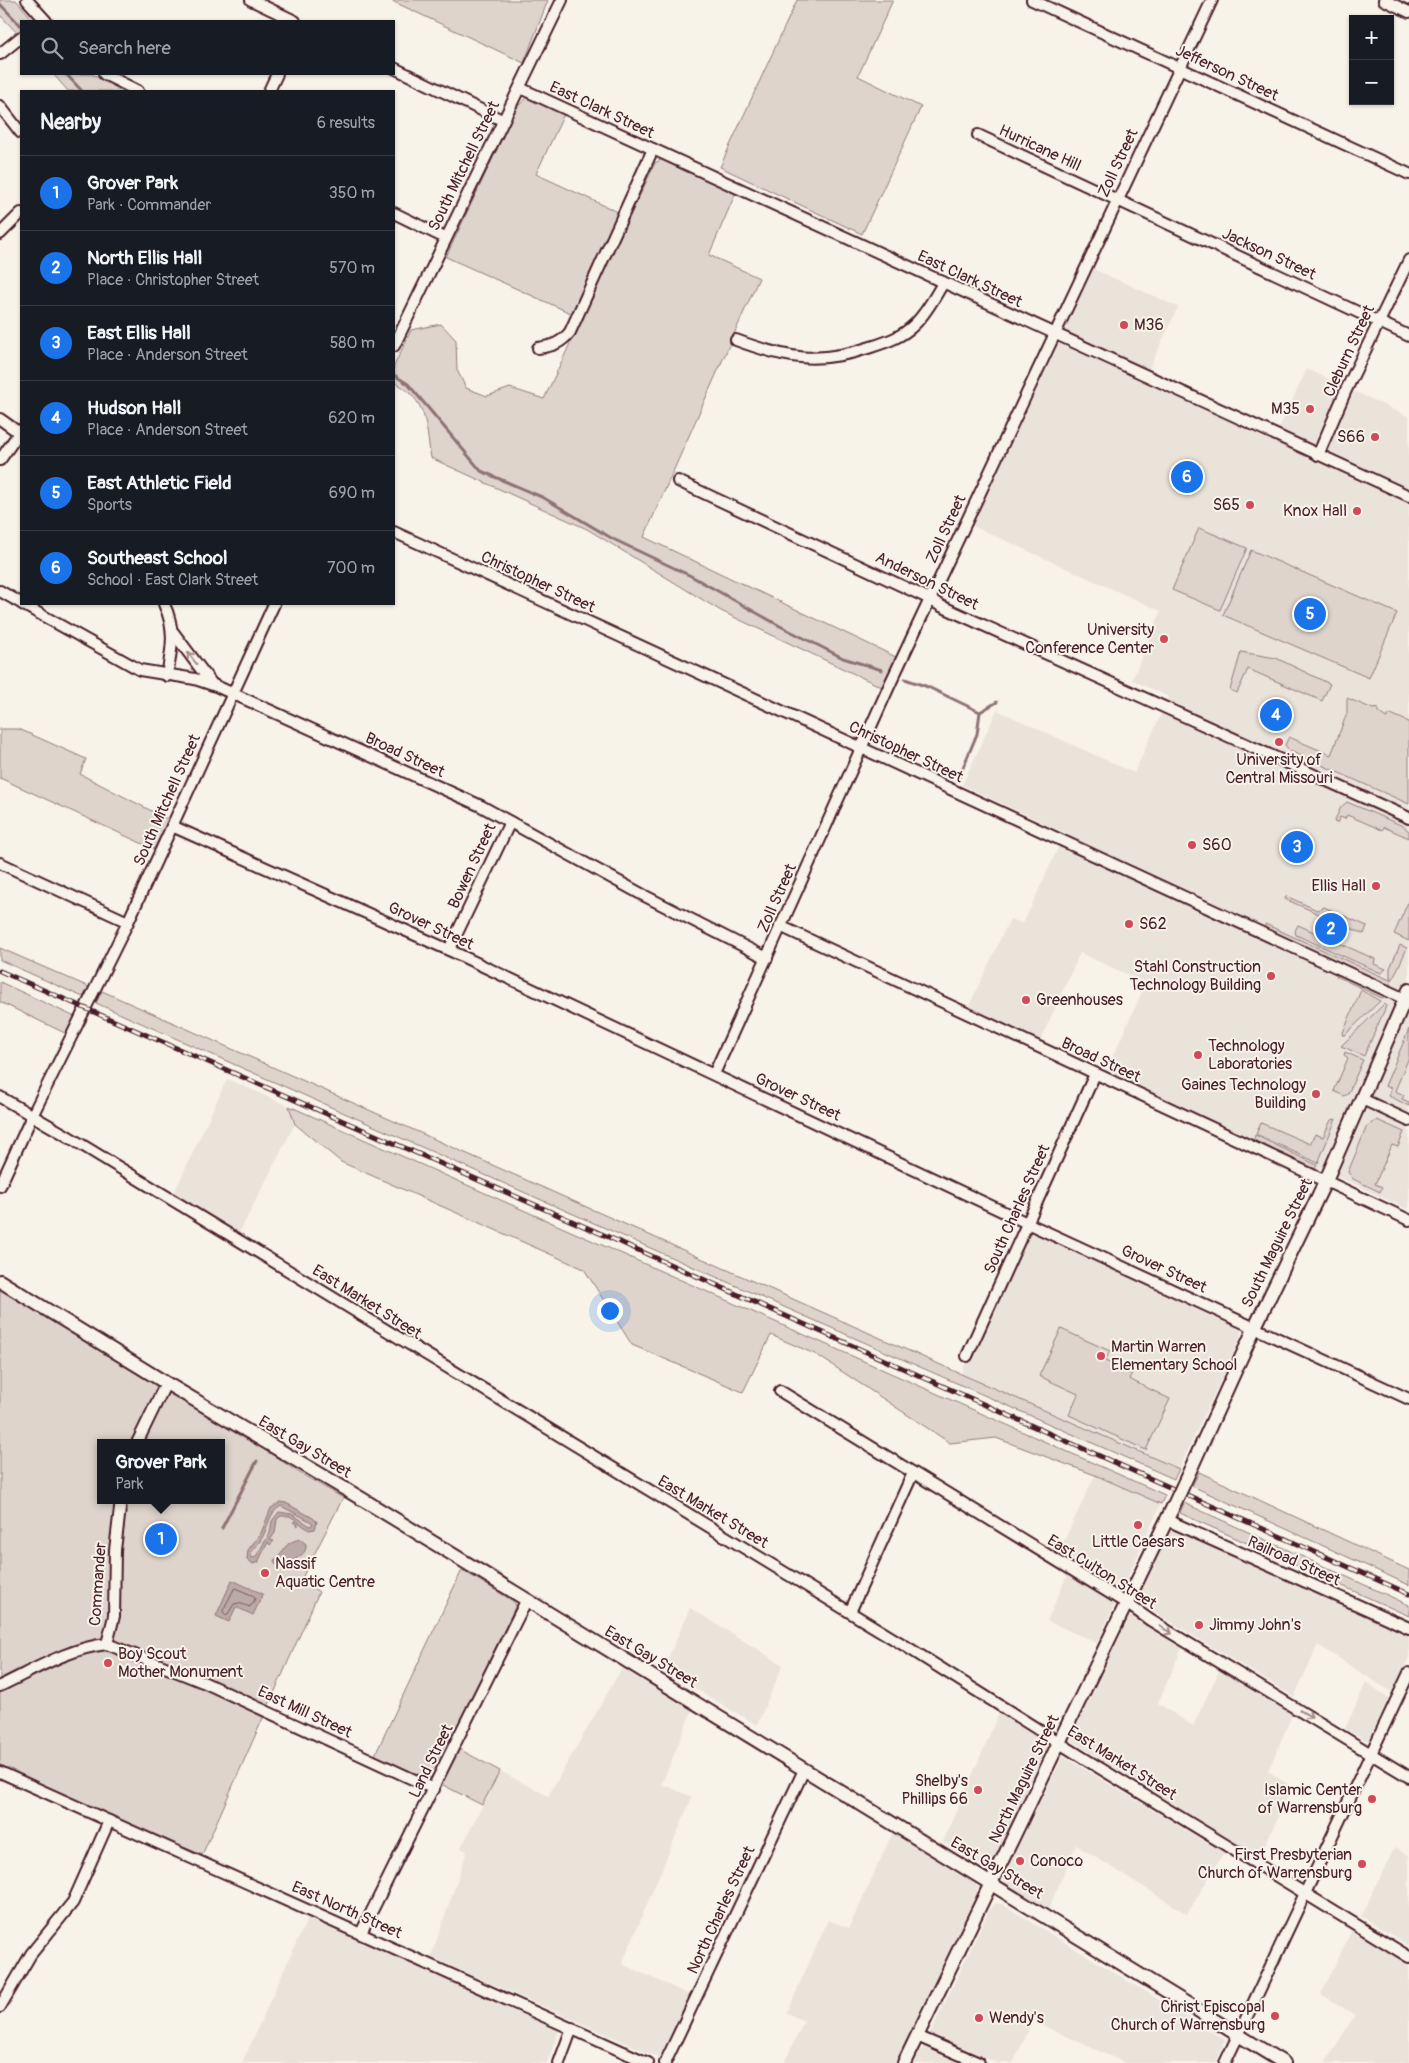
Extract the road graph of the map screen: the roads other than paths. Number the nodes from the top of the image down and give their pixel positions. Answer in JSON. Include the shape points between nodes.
{"nodes":[{"id":1,"x":27,"y":0,"type":"edge"},
{"id":2,"x":251,"y":0,"type":"edge"},
{"id":3,"x":562,"y":0,"type":"edge"},
{"id":4,"x":1032,"y":0,"type":"edge"},
{"id":5,"x":1212,"y":0,"type":"edge"},
{"id":6,"x":1384,"y":0,"type":"edge"},
{"id":7,"x":1409,"y":12,"type":"edge"},
{"id":8,"x":44,"y":20,"type":"edge"},
{"id":9,"x":293,"y":20,"type":"edge"},
{"id":10,"x":20,"y":38,"type":"edge"},
{"id":11,"x":0,"y":54,"type":"edge"},
{"id":12,"x":395,"y":68,"type":"edge"},
{"id":13,"x":1179,"y":68,"type":"junction"},
{"id":14,"x":106,"y":75,"type":"edge"},
{"id":15,"x":277,"y":75,"type":"edge"},
{"id":16,"x":520,"y":88,"type":"junction"},
{"id":17,"x":136,"y":90,"type":"edge"},
{"id":18,"x":269,"y":90,"type":"edge"},
{"id":19,"x":0,"y":106,"type":"edge"},
{"id":20,"x":502,"y":120,"type":"junction"},
{"id":21,"x":20,"y":132,"type":"edge"},
{"id":22,"x":978,"y":135,"type":"dead end"},
{"id":23,"x":653,"y":149,"type":"junction"},
{"id":24,"x":1409,"y":174,"type":"edge"},
{"id":25,"x":1117,"y":200,"type":"junction"},
{"id":26,"x":395,"y":213,"type":"edge"},
{"id":27,"x":20,"y":214,"type":"edge"},
{"id":28,"x":0,"y":234,"type":"edge"},
{"id":29,"x":445,"y":238,"type":"junction"},
{"id":30,"x":1409,"y":260,"type":"edge"},
{"id":31,"x":943,"y":283,"type":"junction"},
{"id":32,"x":1379,"y":322,"type":"junction"},
{"id":33,"x":1054,"y":334,"type":"junction"},
{"id":34,"x":1409,"y":336,"type":"edge"},
{"id":35,"x":736,"y":340,"type":"dead end"},
{"id":36,"x":395,"y":344,"type":"edge"},
{"id":37,"x":538,"y":348,"type":"dead end"},
{"id":38,"x":0,"y":419,"type":"edge"},
{"id":39,"x":20,"y":431,"type":"edge"},
{"id":40,"x":20,"y":433,"type":"edge"},
{"id":41,"x":1318,"y":455,"type":"junction"},
{"id":42,"x":0,"y":460,"type":"edge"},
{"id":43,"x":678,"y":481,"type":"dead end"},
{"id":44,"x":1409,"y":496,"type":"edge"},
{"id":45,"x":395,"y":532,"type":"edge"},
{"id":46,"x":0,"y":591,"type":"edge"},
{"id":47,"x":930,"y":598,"type":"junction"},
{"id":48,"x":20,"y":602,"type":"edge"},
{"id":49,"x":25,"y":605,"type":"edge"},
{"id":50,"x":164,"y":605,"type":"edge"},
{"id":51,"x":274,"y":605,"type":"edge"},
{"id":52,"x":172,"y":631,"type":"junction"},
{"id":53,"x":167,"y":676,"type":"junction"},
{"id":54,"x":212,"y":684,"type":"junction"},
{"id":55,"x":232,"y":692,"type":"junction"},
{"id":56,"x":861,"y":748,"type":"junction"},
{"id":57,"x":1409,"y":818,"type":"edge"},
{"id":58,"x":510,"y":822,"type":"junction"},
{"id":59,"x":172,"y":826,"type":"junction"},
{"id":60,"x":0,"y":863,"type":"edge"},
{"id":61,"x":128,"y":922,"type":"junction"},
{"id":62,"x":780,"y":926,"type":"junction"},
{"id":63,"x":449,"y":950,"type":"junction"},
{"id":64,"x":767,"y":958,"type":"junction"},
{"id":65,"x":1407,"y":995,"type":"edge"},
{"id":66,"x":714,"y":1074,"type":"junction"},
{"id":67,"x":1095,"y":1074,"type":"junction"},
{"id":68,"x":0,"y":1097,"type":"edge"},
{"id":69,"x":1362,"y":1099,"type":"junction"},
{"id":70,"x":32,"y":1116,"type":"junction"},
{"id":71,"x":1409,"y":1121,"type":"edge"},
{"id":72,"x":1326,"y":1180,"type":"junction"},
{"id":73,"x":0,"y":1186,"type":"edge"},
{"id":74,"x":1409,"y":1220,"type":"edge"},
{"id":75,"x":1028,"y":1223,"type":"junction"},
{"id":76,"x":0,"y":1281,"type":"edge"},
{"id":77,"x":1255,"y":1327,"type":"junction"},
{"id":78,"x":967,"y":1356,"type":"dead end"},
{"id":79,"x":166,"y":1383,"type":"junction"},
{"id":80,"x":780,"y":1391,"type":"dead end"},
{"id":81,"x":1409,"y":1399,"type":"edge"},
{"id":82,"x":139,"y":1439,"type":"edge"},
{"id":83,"x":913,"y":1473,"type":"junction"},
{"id":84,"x":121,"y":1504,"type":"edge"},
{"id":85,"x":1170,"y":1514,"type":"junction"},
{"id":86,"x":526,"y":1601,"type":"junction"},
{"id":87,"x":1126,"y":1603,"type":"junction"},
{"id":88,"x":850,"y":1612,"type":"junction"},
{"id":89,"x":1409,"y":1628,"type":"edge"},
{"id":90,"x":107,"y":1644,"type":"junction"},
{"id":91,"x":1409,"y":1673,"type":"edge"},
{"id":92,"x":0,"y":1686,"type":"edge"},
{"id":93,"x":1405,"y":1693,"type":"edge"},
{"id":94,"x":1060,"y":1742,"type":"junction"},
{"id":95,"x":1371,"y":1753,"type":"junction"},
{"id":96,"x":804,"y":1770,"type":"junction"},
{"id":97,"x":0,"y":1772,"type":"edge"},
{"id":98,"x":1409,"y":1777,"type":"edge"},
{"id":99,"x":434,"y":1788,"type":"junction"},
{"id":100,"x":109,"y":1821,"type":"junction"},
{"id":101,"x":992,"y":1884,"type":"junction"},
{"id":102,"x":1305,"y":1894,"type":"junction"},
{"id":103,"x":362,"y":1933,"type":"junction"},
{"id":104,"x":1409,"y":1956,"type":"edge"},
{"id":105,"x":0,"y":2007,"type":"edge"},
{"id":106,"x":572,"y":2028,"type":"junction"},
{"id":107,"x":1238,"y":2035,"type":"junction"},
{"id":108,"x":917,"y":2036,"type":"junction"},
{"id":109,"x":559,"y":2063,"type":"edge"},
{"id":110,"x":648,"y":2063,"type":"edge"},
{"id":111,"x":665,"y":2063,"type":"edge"},
{"id":112,"x":904,"y":2063,"type":"edge"},
{"id":113,"x":979,"y":2063,"type":"edge"},
{"id":114,"x":1225,"y":2063,"type":"edge"},
{"id":115,"x":1284,"y":2063,"type":"edge"}],
"edges":[{"from":1,"to":8,"type":"street"},
{"from":2,"to":9,"type":"street"},
{"from":3,"to":16,"type":"street","name":"South Mitchell Street"},
{"from":4,"to":13,"type":"street","name":"Jefferson Street"},
{"from":5,"to":13,"type":"street","name":"Zoll Street"},
{"from":6,"to":7,"type":"street"},
{"from":10,"to":11,"type":"street"},
{"from":12,"to":20,"type":"street"},
{"from":13,"to":24,"type":"street","name":"Jefferson Street"},
{"from":13,"to":25,"type":"street","name":"Zoll Street"},
{"from":14,"to":17,"type":"street"},
{"from":15,"to":18,"type":"street"},
{"from":16,"to":20,"type":"street","name":"South Mitchell Street"},
{"from":16,"to":23,"type":"street","name":"East Clark Street"},
{"from":19,"to":21,"type":"street"},
{"from":20,"to":29,"type":"street","name":"South Mitchell Street"},
{"from":22,"to":25,"type":"street","name":"Hurricane Hill"},
{"from":23,"to":31,"type":"street","name":"East Clark Street"},
{"from":23,"to":37,"type":"street","via":[[570,332],[552,346]]},
{"from":25,"to":32,"type":"street","name":"Jackson Street"},
{"from":25,"to":33,"type":"street","name":"Zoll Street"},
{"from":26,"to":29,"type":"street"},
{"from":27,"to":28,"type":"street"},
{"from":29,"to":36,"type":"street","name":"South Mitchell Street"},
{"from":30,"to":32,"type":"street","name":"Cleburn Street"},
{"from":31,"to":33,"type":"street","name":"East Clark Street"},
{"from":31,"to":35,"type":"street","via":[[924,314],[903,335],[853,353],[800,359]]},
{"from":32,"to":34,"type":"street","name":"Jackson Street"},
{"from":32,"to":41,"type":"street","name":"Cleburn Street"},
{"from":33,"to":41,"type":"street","name":"East Clark Street"},
{"from":33,"to":47,"type":"street","name":"Zoll Street"},
{"from":38,"to":39,"type":"street"},
{"from":40,"to":42,"type":"street"},
{"from":41,"to":44,"type":"street","name":"East Clark Street"},
{"from":43,"to":47,"type":"street","name":"Anderson Street"},
{"from":45,"to":56,"type":"street","name":"Christopher Street"},
{"from":46,"to":48,"type":"street","name":"Broad Street"},
{"from":47,"to":56,"type":"street","name":"Zoll Street"},
{"from":47,"to":57,"type":"street","name":"Anderson Street","via":[[941,606]]},
{"from":49,"to":53,"type":"street","name":"Broad Street","via":[[126,663]]},
{"from":50,"to":52,"type":"street"},
{"from":51,"to":55,"type":"street","name":"South Mitchell Street"},
{"from":52,"to":53,"type":"street","via":[[174,640]]},
{"from":54,"to":52,"type":"street","one_way":true},
{"from":53,"to":54,"type":"street","name":"Broad Street"},
{"from":54,"to":55,"type":"street","name":"Broad Street"},
{"from":55,"to":58,"type":"street","name":"Broad Street"},
{"from":55,"to":59,"type":"street","name":"South Mitchell Street"},
{"from":56,"to":62,"type":"street","name":"Zoll Street"},
{"from":56,"to":65,"type":"street","name":"Christopher Street"},
{"from":58,"to":63,"type":"street","name":"Bowen Street"},
{"from":58,"to":64,"type":"street","name":"Broad Street"},
{"from":59,"to":61,"type":"street","name":"South Mitchell Street"},
{"from":59,"to":63,"type":"street","name":"Grover Street"},
{"from":60,"to":61,"type":"street"},
{"from":61,"to":70,"type":"street","name":"South Mitchell Street"},
{"from":62,"to":64,"type":"street","name":"Zoll Street"},
{"from":62,"to":67,"type":"street","name":"Broad Street"},
{"from":63,"to":66,"type":"street","name":"Grover Street"},
{"from":64,"to":66,"type":"street","name":"Zoll Street"},
{"from":65,"to":69,"type":"main road","name":"South Maguire Street"},
{"from":66,"to":75,"type":"street","name":"Grover Street"},
{"from":67,"to":72,"type":"street","name":"Broad Street"},
{"from":67,"to":75,"type":"street","name":"South Charles Street"},
{"from":68,"to":70,"type":"street","name":"East Market Street"},
{"from":69,"to":71,"type":"street"},
{"from":69,"to":72,"type":"main road","name":"South Maguire Street"},
{"from":70,"to":73,"type":"street","name":"South Mitchell Street"},
{"from":70,"to":88,"type":"street","name":"East Market Street"},
{"from":72,"to":74,"type":"street","name":"Broad Street"},
{"from":72,"to":77,"type":"main road","name":"South Maguire Street"},
{"from":75,"to":77,"type":"street","name":"Grover Street"},
{"from":75,"to":78,"type":"street","name":"South Charles Street"},
{"from":76,"to":79,"type":"main road","name":"East Gay Street"},
{"from":77,"to":81,"type":"street","name":"Grover Street"},
{"from":77,"to":85,"type":"main road","name":"South Maguire Street","bridge":true},
{"from":79,"to":82,"type":"street"},
{"from":79,"to":86,"type":"main road","name":"East Gay Street"},
{"from":80,"to":83,"type":"street","name":"East Culton Street"},
{"from":83,"to":87,"type":"street","name":"East Culton Street"},
{"from":83,"to":88,"type":"street"},
{"from":84,"to":90,"type":"street","name":"Commander","via":[[115,1550],[114,1616]]},
{"from":85,"to":87,"type":"main road","name":"North Maguire Street"},
{"from":85,"to":89,"type":"street","name":"Railroad Street"},
{"from":86,"to":96,"type":"main road","name":"East Gay Street"},
{"from":86,"to":99,"type":"street","name":"Land Street"},
{"from":87,"to":94,"type":"main road","name":"North Maguire Street"},
{"from":87,"to":95,"type":"street","name":"East Culton Street","one_way":true},
{"from":88,"to":94,"type":"street","name":"East Market Street"},
{"from":90,"to":92,"type":"street","name":"Commander","via":[[75,1651]]},
{"from":90,"to":99,"type":"street","name":"East Mill Street","via":[[251,1703]]},
{"from":91,"to":93,"type":"street"},
{"from":93,"to":95,"type":"street"},
{"from":94,"to":101,"type":"main road","name":"North Maguire Street"},
{"from":94,"to":102,"type":"street","name":"East Market Street"},
{"from":95,"to":98,"type":"street","name":"East Culton Street"},
{"from":95,"to":102,"type":"street"},
{"from":96,"to":101,"type":"main road","name":"East Gay Street"},
{"from":96,"to":111,"type":"street","name":"North Charles Street"},
{"from":97,"to":100,"type":"street","name":"East North Street"},
{"from":99,"to":103,"type":"street","name":"Land Street"},
{"from":100,"to":103,"type":"street","name":"East North Street"},
{"from":100,"to":105,"type":"street","via":[[73,1902],[31,1954]]},
{"from":101,"to":107,"type":"main road","name":"East Gay Street"},
{"from":101,"to":108,"type":"main road","name":"North Maguire Street"},
{"from":102,"to":104,"type":"street","name":"East Market Street"},
{"from":102,"to":107,"type":"street"},
{"from":103,"to":106,"type":"street","name":"East North Street"},
{"from":106,"to":109,"type":"street"},
{"from":106,"to":110,"type":"street","name":"East North Street"},
{"from":107,"to":114,"type":"street"},
{"from":107,"to":115,"type":"main road","name":"East Gay Street"},
{"from":108,"to":112,"type":"main road","name":"North Maguire Street"},
{"from":108,"to":113,"type":"street"}]}
